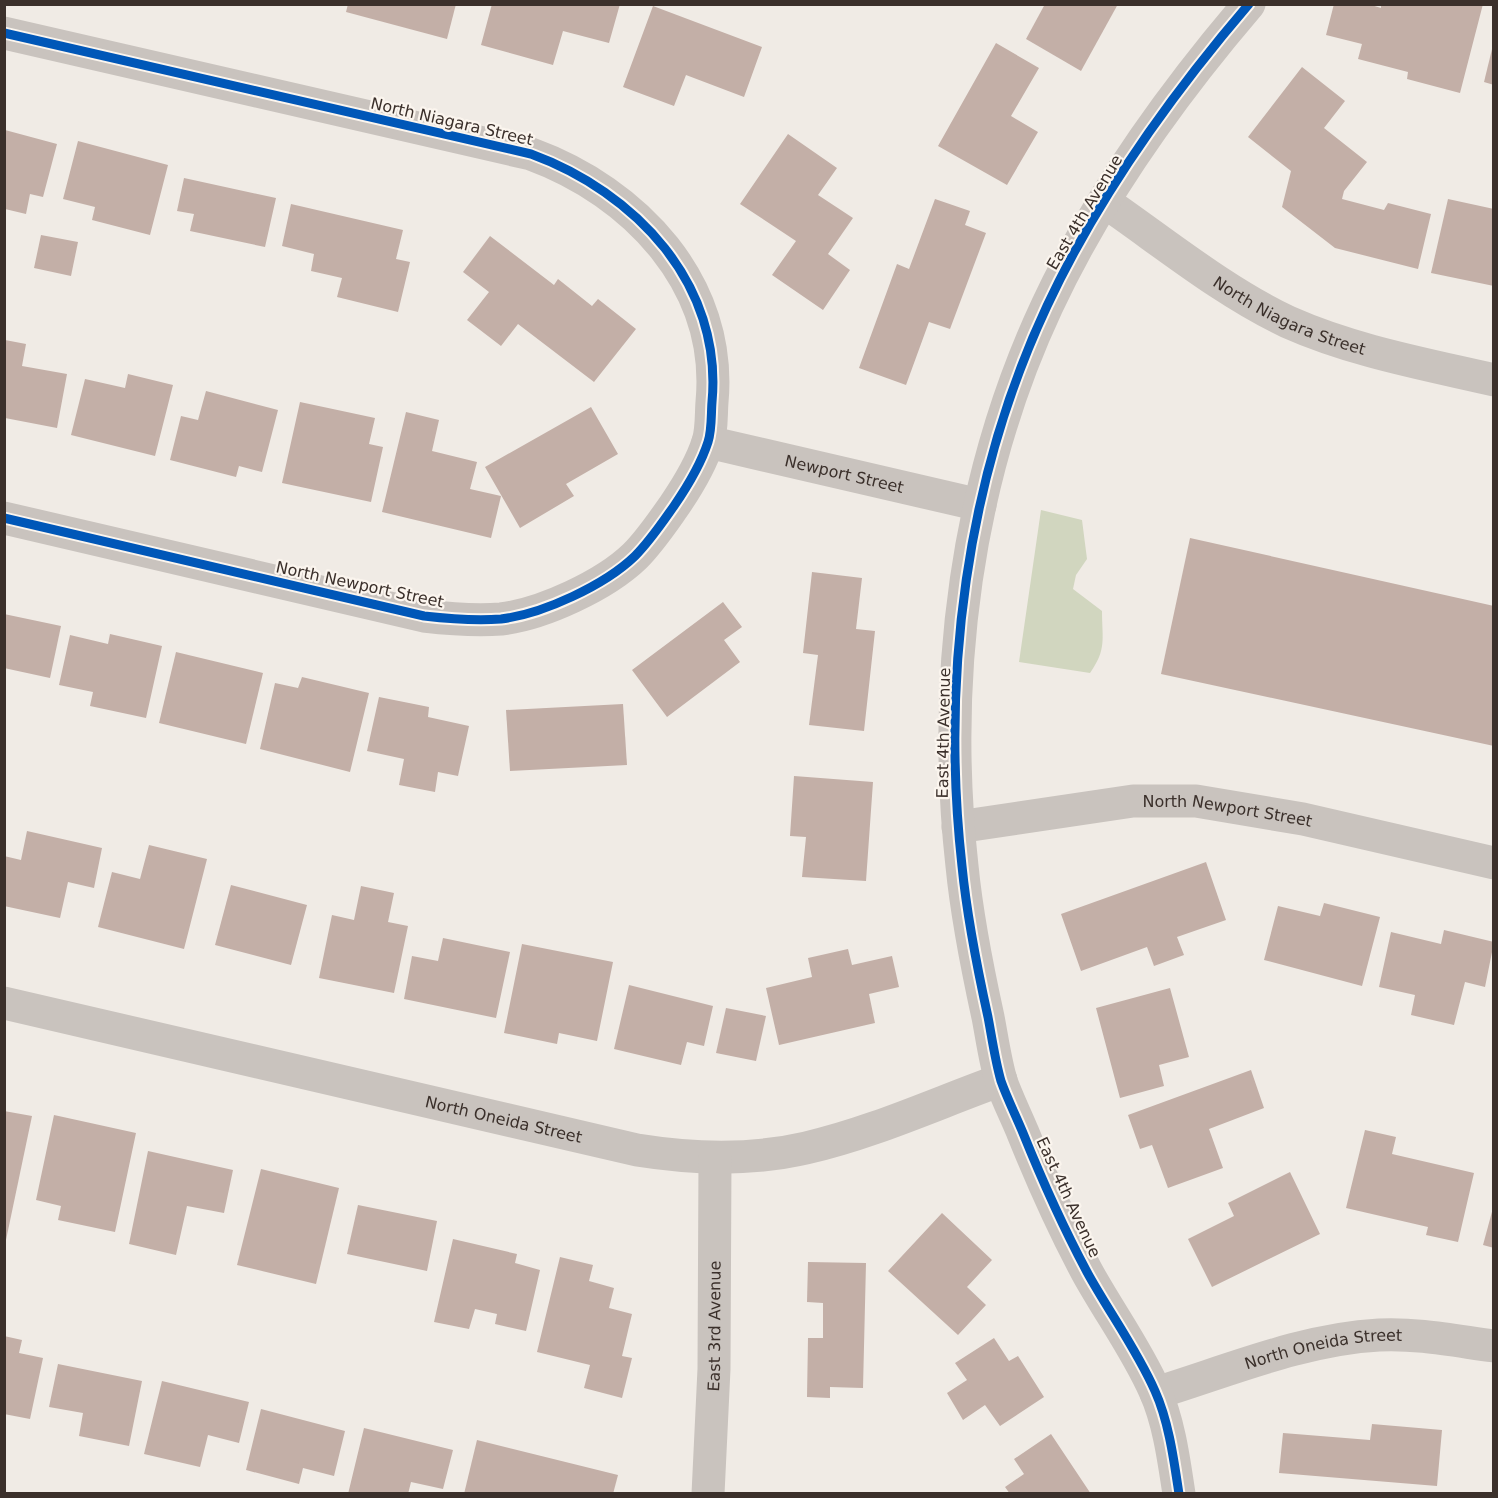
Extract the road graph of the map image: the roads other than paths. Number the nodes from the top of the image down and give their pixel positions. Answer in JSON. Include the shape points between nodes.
{"nodes":[{"id":1,"x":1249,"y":4,"type":"edge"},
{"id":2,"x":4,"y":33,"type":"edge"},
{"id":3,"x":1105,"y":202,"type":"junction"},
{"id":4,"x":1494,"y":380,"type":"edge"},
{"id":5,"x":708,"y":442,"type":"junction"},
{"id":6,"x":980,"y":505,"type":"junction"},
{"id":7,"x":4,"y":518,"type":"edge"},
{"id":8,"x":958,"y":827,"type":"junction"},
{"id":9,"x":1494,"y":863,"type":"edge"},
{"id":10,"x":4,"y":1003,"type":"edge"},
{"id":11,"x":1001,"y":1080,"type":"junction"},
{"id":12,"x":715,"y":1158,"type":"junction"},
{"id":13,"x":1494,"y":1346,"type":"edge"},
{"id":14,"x":1156,"y":1393,"type":"junction"},
{"id":15,"x":708,"y":1494,"type":"edge"},
{"id":16,"x":1179,"y":1494,"type":"edge"}],
"edges":[{"from":1,"to":3,"type":"street","name":"East 4th Avenue","via":[[1176,95]]},
{"from":2,"to":5,"type":"street","name":"North Niagara Street","via":[[531,154],[566,167],[599,186],[655,234],[694,297],[711,362],[713,390]]},
{"from":3,"to":4,"type":"street","name":"North Niagara Street","via":[[1287,321],[1357,347]]},
{"from":3,"to":6,"type":"street","name":"East 4th Avenue","via":[[1062,278],[1026,355],[990,459]]},
{"from":5,"to":6,"type":"street","name":"Newport Street"},
{"from":5,"to":7,"type":"street","name":"North Newport Street","via":[[686,488],[635,556],[606,578],[571,596],[503,618],[424,616]]},
{"from":6,"to":8,"type":"street","name":"East 4th Avenue","via":[[969,561],[958,669]]},
{"from":8,"to":9,"type":"street","name":"North Newport Street","via":[[1133,801],[1196,801],[1303,819]]},
{"from":8,"to":11,"type":"street","name":"East 4th Avenue","via":[[968,915]]},
{"from":10,"to":12,"type":"street","name":"North Oneida Street","via":[[637,1150]]},
{"from":11,"to":12,"type":"street","name":"North Oneida Street","via":[[806,1148]]},
{"from":11,"to":14,"type":"street","name":"East 4th Avenue","via":[[1049,1196],[1086,1271]]},
{"from":12,"to":15,"type":"street","name":"East 3rd Avenue","via":[[714,1369]]},
{"from":13,"to":14,"type":"street","name":"North Oneida Street","via":[[1434,1337],[1379,1335],[1326,1342]]},
{"from":14,"to":16,"type":"street","name":"East 4th Avenue"}]}
